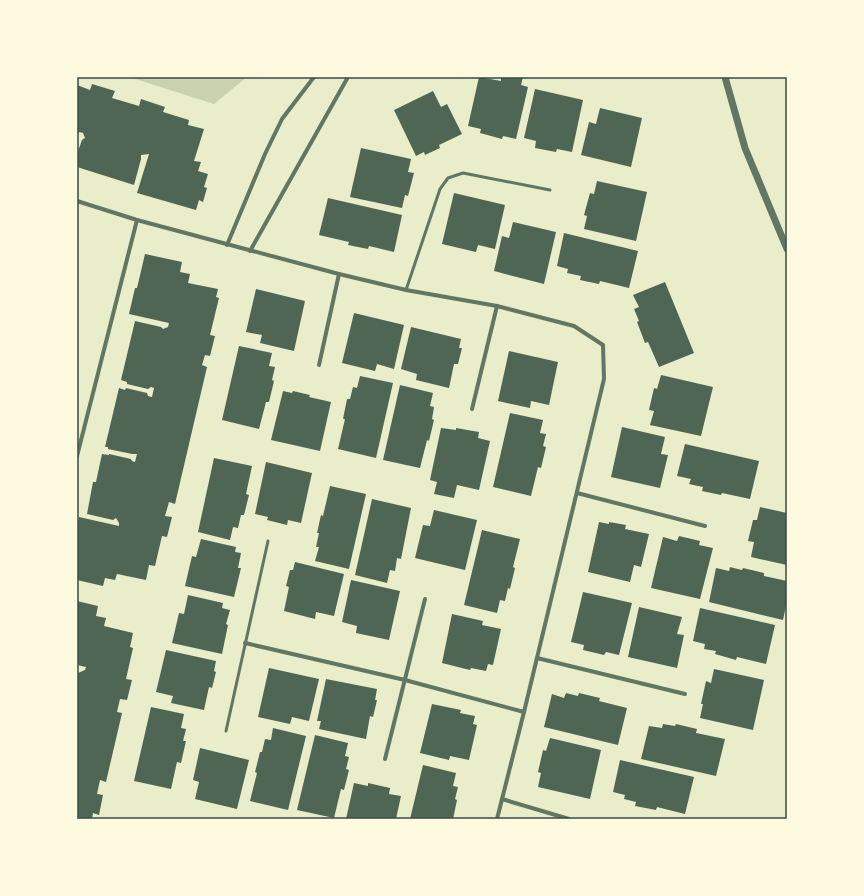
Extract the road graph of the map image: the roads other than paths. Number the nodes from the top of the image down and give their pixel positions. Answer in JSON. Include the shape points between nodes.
{"nodes":[{"id":1,"x":314,"y":77,"type":"edge"},
{"id":2,"x":348,"y":77,"type":"edge"},
{"id":3,"x":725,"y":77,"type":"edge"},
{"id":4,"x":550,"y":190,"type":"dead end"},
{"id":5,"x":77,"y":201,"type":"edge"},
{"id":6,"x":137,"y":220,"type":"junction"},
{"id":7,"x":227,"y":245,"type":"junction"},
{"id":8,"x":787,"y":249,"type":"edge"},
{"id":9,"x":250,"y":251,"type":"junction"},
{"id":10,"x":339,"y":274,"type":"junction"},
{"id":11,"x":406,"y":290,"type":"junction"},
{"id":12,"x":497,"y":306,"type":"junction"},
{"id":13,"x":319,"y":365,"type":"dead end"},
{"id":14,"x":472,"y":409,"type":"dead end"},
{"id":15,"x":77,"y":456,"type":"edge"},
{"id":16,"x":577,"y":493,"type":"junction"},
{"id":17,"x":705,"y":526,"type":"dead end"},
{"id":18,"x":268,"y":541,"type":"dead end"},
{"id":19,"x":425,"y":599,"type":"dead end"},
{"id":20,"x":245,"y":643,"type":"junction"},
{"id":21,"x":537,"y":658,"type":"junction"},
{"id":22,"x":406,"y":680,"type":"junction"},
{"id":23,"x":685,"y":694,"type":"dead end"},
{"id":24,"x":524,"y":712,"type":"junction"},
{"id":25,"x":226,"y":731,"type":"dead end"},
{"id":26,"x":385,"y":760,"type":"dead end"},
{"id":27,"x":502,"y":799,"type":"junction"},
{"id":28,"x":497,"y":819,"type":"edge"},
{"id":29,"x":569,"y":819,"type":"edge"}],
"edges":[{"from":1,"to":7,"type":"street","via":[[282,119]]},
{"from":2,"to":9,"type":"street"},
{"from":3,"to":8,"type":"street","via":[[745,148]]},
{"from":4,"to":11,"type":"lane","via":[[463,173],[448,178],[440,189]]},
{"from":5,"to":6,"type":"street"},
{"from":6,"to":7,"type":"street"},
{"from":6,"to":15,"type":"street"},
{"from":7,"to":9,"type":"street"},
{"from":9,"to":10,"type":"street"},
{"from":10,"to":11,"type":"street"},
{"from":10,"to":13,"type":"street"},
{"from":11,"to":12,"type":"street"},
{"from":12,"to":14,"type":"street"},
{"from":12,"to":16,"type":"street","via":[[574,326],[603,345],[604,379]]},
{"from":16,"to":17,"type":"street"},
{"from":16,"to":21,"type":"street"},
{"from":18,"to":20,"type":"lane"},
{"from":19,"to":22,"type":"street"},
{"from":20,"to":22,"type":"street"},
{"from":20,"to":25,"type":"lane"},
{"from":21,"to":23,"type":"street"},
{"from":21,"to":24,"type":"street"},
{"from":22,"to":24,"type":"street"},
{"from":22,"to":26,"type":"street"},
{"from":24,"to":27,"type":"street"},
{"from":27,"to":28,"type":"street"},
{"from":27,"to":29,"type":"street"}]}
